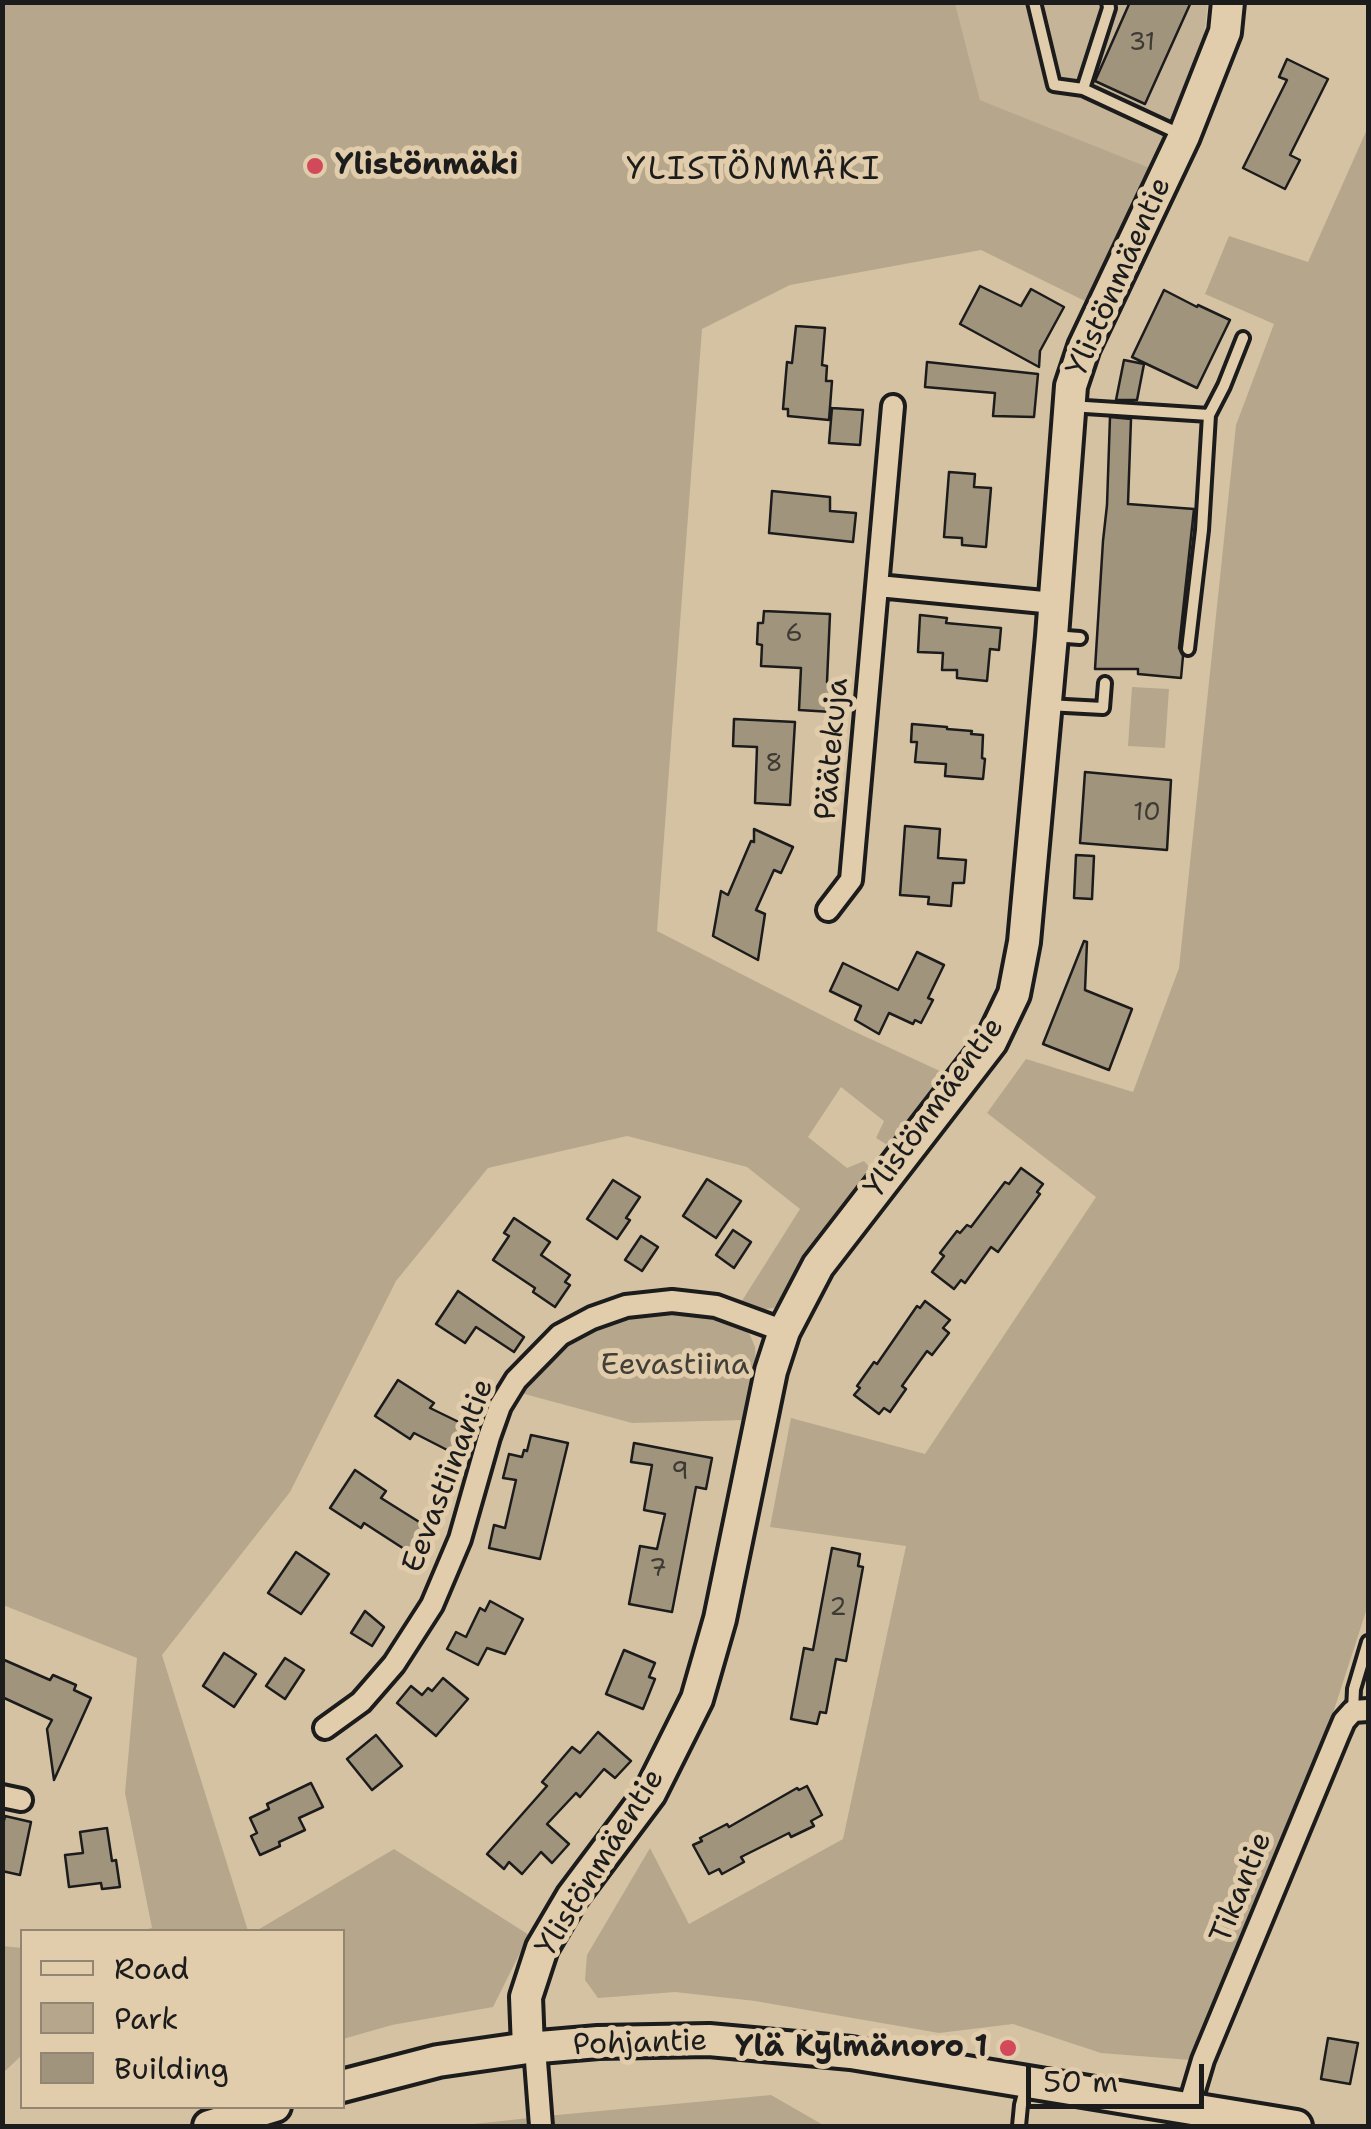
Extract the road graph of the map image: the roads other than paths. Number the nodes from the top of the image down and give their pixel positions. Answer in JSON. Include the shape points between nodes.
{"nodes":[{"id":1,"x":1034,"y":2,"type":"edge"},
{"id":2,"x":1108,"y":2,"type":"edge"},
{"id":3,"x":1228,"y":2,"type":"edge"},
{"id":4,"x":1083,"y":89,"type":"junction"},
{"id":5,"x":1184,"y":136,"type":"junction"},
{"id":6,"x":1243,"y":338,"type":"dead end"},
{"id":7,"x":893,"y":406,"type":"dead end"},
{"id":8,"x":1070,"y":406,"type":"junction"},
{"id":9,"x":1209,"y":416,"type":"junction"},
{"id":10,"x":878,"y":586,"type":"junction"},
{"id":11,"x":1054,"y":603,"type":"junction"},
{"id":12,"x":1188,"y":650,"type":"dead end"},
{"id":13,"x":1106,"y":683,"type":"dead end"},
{"id":14,"x":1046,"y":705,"type":"junction"},
{"id":15,"x":828,"y":910,"type":"dead end"},
{"id":16,"x":784,"y":1330,"type":"junction"},
{"id":17,"x":1368,"y":1642,"type":"edge"},
{"id":18,"x":1361,"y":1710,"type":"edge"},
{"id":19,"x":325,"y":1728,"type":"dead end"},
{"id":20,"x":532,"y":2048,"type":"junction"},
{"id":21,"x":1027,"y":2080,"type":"junction"},
{"id":22,"x":345,"y":2085,"type":"edge"},
{"id":23,"x":1188,"y":2107,"type":"junction"},
{"id":24,"x":265,"y":2109,"type":"edge"},
{"id":25,"x":209,"y":2126,"type":"edge"},
{"id":26,"x":541,"y":2126,"type":"edge"},
{"id":27,"x":1019,"y":2126,"type":"edge"},
{"id":28,"x":1296,"y":2126,"type":"edge"}],
"edges":[{"from":1,"to":4,"type":"lane","via":[[1054,85]]},
{"from":2,"to":4,"type":"lane"},
{"from":3,"to":5,"type":"street","name":"Ylistönmäentie","via":[[1225,32]]},
{"from":4,"to":5,"type":"lane"},
{"from":5,"to":8,"type":"street","name":"Ylistönmäentie","via":[[1084,348]]},
{"from":6,"to":9,"type":"lane"},
{"from":7,"to":10,"type":"street","name":"Päätekuja"},
{"from":8,"to":9,"type":"lane"},
{"from":8,"to":11,"type":"street","name":"Ylistönmäentie"},
{"from":9,"to":12,"type":"lane"},
{"from":10,"to":11,"type":"street"},
{"from":10,"to":15,"type":"street","name":"Päätekuja","via":[[851,880]]},
{"from":11,"to":14,"type":"street","name":"Ylistönmäentie","via":[[1066,636]]},
{"from":13,"to":14,"type":"lane","via":[[1104,708]]},
{"from":14,"to":16,"type":"street","name":"Ylistönmäentie","via":[[1014,994],[991,1042],[818,1266]]},
{"from":16,"to":19,"type":"street","name":"Eevastiinantie","via":[[716,1306],[672,1300],[626,1306],[560,1334],[500,1406],[460,1539],[432,1604],[394,1664],[361,1702]]},
{"from":16,"to":20,"type":"street","name":"Ylistönmäentie","via":[[697,1699],[650,1794],[542,1948],[526,1997]]},
{"from":17,"to":18,"type":"lane","via":[[1354,1689]]},
{"from":18,"to":23,"type":"street","name":"Tikantie","via":[[1344,1721]]},
{"from":20,"to":21,"type":"street","name":"Pohjantie","via":[[708,2040]]},
{"from":20,"to":22,"type":"street","name":"Pohjantie","via":[[438,2061]]},
{"from":20,"to":26,"type":"street"},
{"from":21,"to":23,"type":"street","name":"Pohjantie"},
{"from":21,"to":27,"type":"lane"},
{"from":23,"to":28,"type":"street","name":"Pohjantie"},
{"from":24,"to":25,"type":"street"}]}
